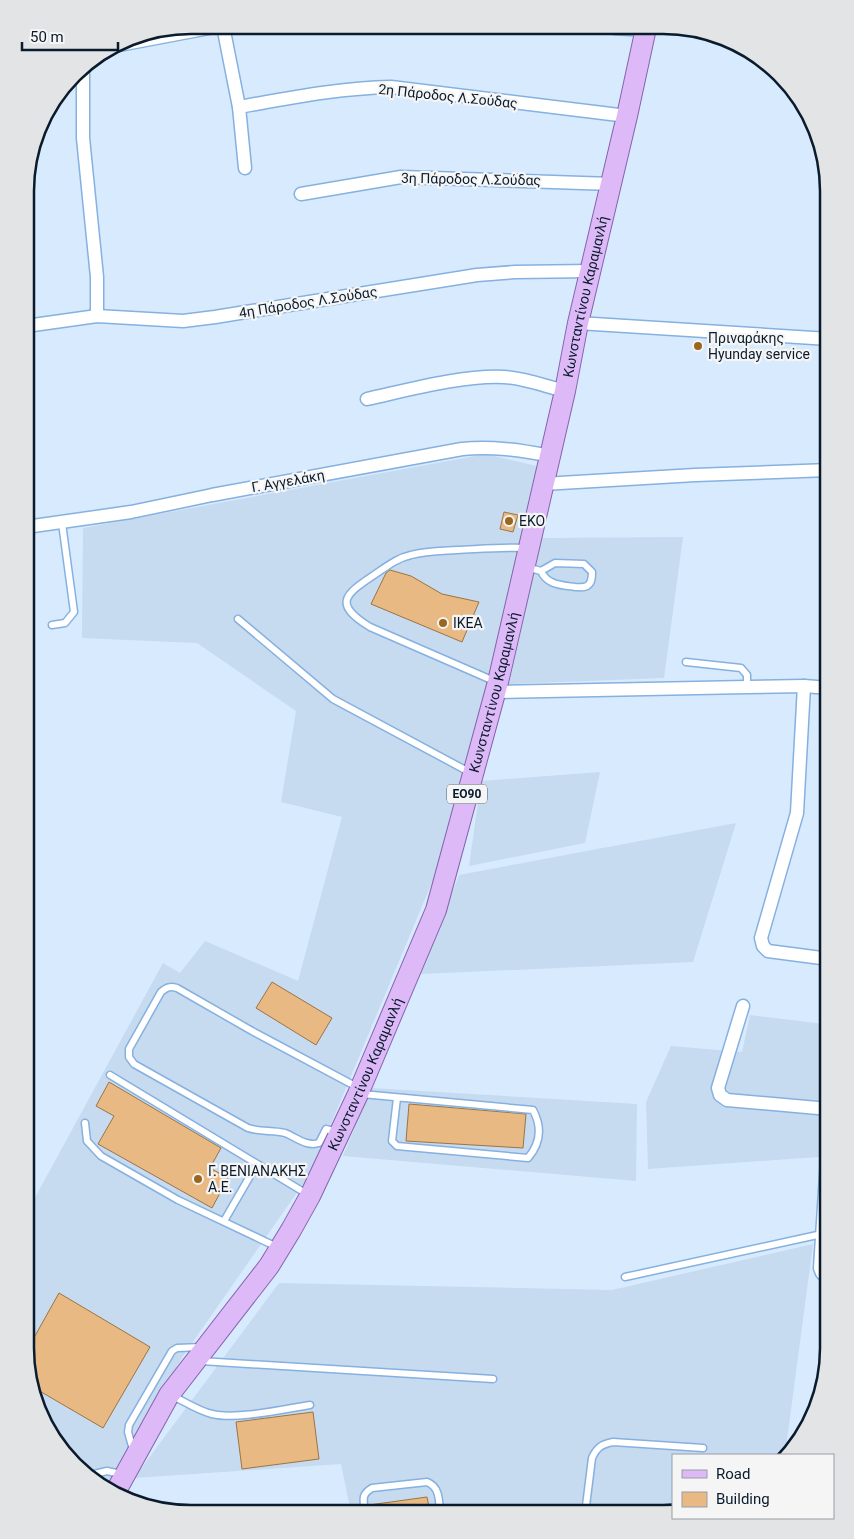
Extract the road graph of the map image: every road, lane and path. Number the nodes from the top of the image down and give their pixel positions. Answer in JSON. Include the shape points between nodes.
{"nodes":[{"id":1,"x":226,"y":34,"type":"edge"},
{"id":2,"x":645,"y":34,"type":"edge"},
{"id":3,"x":172,"y":35,"type":"edge"},
{"id":4,"x":149,"y":39,"type":"edge"},
{"id":5,"x":83,"y":77,"type":"edge"},
{"id":6,"x":239,"y":107,"type":"junction"},
{"id":7,"x":627,"y":116,"type":"junction"},
{"id":8,"x":245,"y":168,"type":"dead end"},
{"id":9,"x":612,"y":184,"type":"junction"},
{"id":10,"x":301,"y":194,"type":"dead end"},
{"id":11,"x":590,"y":271,"type":"junction"},
{"id":12,"x":97,"y":316,"type":"junction"},
{"id":13,"x":578,"y":323,"type":"junction"},
{"id":14,"x":34,"y":325,"type":"edge"},
{"id":15,"x":820,"y":339,"type":"edge"},
{"id":16,"x":565,"y":391,"type":"junction"},
{"id":17,"x":366,"y":399,"type":"dead end"},
{"id":18,"x":550,"y":456,"type":"junction"},
{"id":19,"x":820,"y":470,"type":"edge"},
{"id":20,"x":543,"y":484,"type":"junction"},
{"id":21,"x":62,"y":523,"type":"junction"},
{"id":22,"x":34,"y":526,"type":"edge"},
{"id":23,"x":532,"y":562,"type":"junction"},
{"id":24,"x":238,"y":618,"type":"dead end"},
{"id":25,"x":52,"y":625,"type":"dead end"},
{"id":26,"x":686,"y":662,"type":"dead end"},
{"id":27,"x":747,"y":686,"type":"junction"},
{"id":28,"x":804,"y":686,"type":"junction"},
{"id":29,"x":496,"y":687,"type":"junction"},
{"id":30,"x":820,"y":687,"type":"edge"},
{"id":31,"x":472,"y":773,"type":"junction"},
{"id":32,"x":820,"y":959,"type":"edge"},
{"id":33,"x":743,"y":1006,"type":"dead end"},
{"id":34,"x":110,"y":1075,"type":"dead end"},
{"id":35,"x":359,"y":1091,"type":"junction"},
{"id":36,"x":397,"y":1098,"type":"junction"},
{"id":37,"x":820,"y":1108,"type":"edge"},
{"id":38,"x":85,"y":1123,"type":"dead end"},
{"id":39,"x":340,"y":1133,"type":"junction"},
{"id":40,"x":257,"y":1164,"type":"junction"},
{"id":41,"x":310,"y":1196,"type":"junction"},
{"id":42,"x":224,"y":1221,"type":"junction"},
{"id":43,"x":820,"y":1234,"type":"edge"},
{"id":44,"x":280,"y":1248,"type":"junction"},
{"id":45,"x":625,"y":1277,"type":"dead end"},
{"id":46,"x":200,"y":1354,"type":"junction"},
{"id":47,"x":493,"y":1379,"type":"dead end"},
{"id":48,"x":170,"y":1395,"type":"junction"},
{"id":49,"x":310,"y":1405,"type":"dead end"},
{"id":50,"x":703,"y":1448,"type":"dead end"},
{"id":51,"x":135,"y":1456,"type":"junction"},
{"id":52,"x":96,"y":1474,"type":"edge"},
{"id":53,"x":120,"y":1483,"type":"edge"},
{"id":54,"x":364,"y":1505,"type":"edge"},
{"id":55,"x":439,"y":1505,"type":"edge"},
{"id":56,"x":585,"y":1505,"type":"edge"}],
"edges":[{"from":1,"to":6,"type":"street"},
{"from":2,"to":7,"type":"main road","name":"Κωνσταντίνου Καραμανλή","number":"ΕΟ90"},
{"from":3,"to":4,"type":"street"},
{"from":5,"to":12,"type":"street","via":[[83,138],[97,277]]},
{"from":6,"to":7,"type":"street","name":"2η Πάροδος Λ.Σούδας","via":[[315,93],[391,88]]},
{"from":6,"to":8,"type":"street"},
{"from":7,"to":9,"type":"main road","name":"Κωνσταντίνου Καραμανλή","number":"ΕΟ90"},
{"from":9,"to":10,"type":"street","name":"3η Πάροδος Λ.Σούδας","via":[[401,177]]},
{"from":9,"to":11,"type":"main road","name":"Κωνσταντίνου Καραμανλή","number":"ΕΟ90"},
{"from":11,"to":12,"type":"street","name":"4η Πάροδος Λ.Σούδας","via":[[477,275],[183,321]]},
{"from":11,"to":13,"type":"main road","name":"Κωνσταντίνου Καραμανλή","number":"ΕΟ90"},
{"from":12,"to":14,"type":"street","name":"4η Πάροδος Λ.Σούδας"},
{"from":13,"to":15,"type":"street"},
{"from":13,"to":16,"type":"main road","name":"Κωνσταντίνου Καραμανλή","number":"ΕΟ90"},
{"from":16,"to":17,"type":"street","via":[[506,377],[480,377]]},
{"from":16,"to":18,"type":"main road","name":"Κωνσταντίνου Καραμανλή","number":"ΕΟ90"},
{"from":18,"to":20,"type":"main road","name":"Κωνσταντίνου Καραμανλή","number":"ΕΟ90"},
{"from":18,"to":21,"type":"street","name":"Γ. Αγγελάκη","via":[[485,447],[462,449]]},
{"from":19,"to":20,"type":"street"},
{"from":20,"to":23,"type":"main road","name":"Κωνσταντίνου Καραμανλή","number":"ΕΟ90"},
{"from":21,"to":22,"type":"street","name":"Γ. Αγγελάκη"},
{"from":21,"to":25,"type":"lane","via":[[74,612],[65,623]]},
{"from":23,"to":23,"type":"lane","via":[[543,577],[557,585],[584,587],[592,580],[592,572],[584,564]]},
{"from":23,"to":29,"type":"main road","name":"Κωνσταντίνου Καραμανλή","number":"ΕΟ90"},
{"from":23,"to":29,"type":"lane","via":[[492,548],[425,552],[396,560],[356,587],[346,600],[347,609],[354,617],[370,627]]},
{"from":24,"to":31,"type":"lane","via":[[333,699]]},
{"from":26,"to":27,"type":"lane","via":[[741,668],[747,675]]},
{"from":27,"to":28,"type":"street"},
{"from":27,"to":29,"type":"street"},
{"from":28,"to":30,"type":"street"},
{"from":28,"to":32,"type":"street","via":[[797,813],[761,938],[762,946],[768,951]]},
{"from":29,"to":31,"type":"main road","name":"Κωνσταντίνου Καραμανλή","number":"ΕΟ90"},
{"from":31,"to":35,"type":"main road","name":"Κωνσταντίνου Καραμανλή","number":"ΕΟ90","via":[[436,910]]},
{"from":33,"to":37,"type":"street","via":[[718,1088],[720,1095],[727,1100]]},
{"from":34,"to":40,"type":"lane"},
{"from":35,"to":36,"type":"lane"},
{"from":35,"to":39,"type":"main road","name":"Κωνσταντίνου Καραμανλή","number":"ΕΟ90"},
{"from":35,"to":39,"type":"lane","via":[[171,986],[161,992],[129,1049],[129,1057],[134,1064],[248,1128],[284,1133],[314,1145],[319,1143],[326,1130]]},
{"from":36,"to":36,"type":"lane","via":[[533,1110],[539,1128],[538,1142],[528,1158],[397,1146],[392,1142]]},
{"from":38,"to":42,"type":"lane","via":[[87,1141],[100,1156],[178,1200]]},
{"from":39,"to":41,"type":"main road","name":"Κωνσταντίνου Καραμανλή","number":"ΕΟ90"},
{"from":40,"to":41,"type":"lane"},
{"from":40,"to":42,"type":"lane"},
{"from":41,"to":44,"type":"main road","name":"Κωνσταντίνου Καραμανλή","number":"ΕΟ90"},
{"from":42,"to":44,"type":"lane"},
{"from":43,"to":45,"type":"lane"},
{"from":44,"to":46,"type":"main road","name":"Κωνσταντίνου Καραμανλή","number":"ΕΟ90"},
{"from":46,"to":47,"type":"lane"},
{"from":46,"to":48,"type":"main road","name":"Κωνσταντίνου Καραμανλή","number":"ΕΟ90"},
{"from":46,"to":51,"type":"lane","via":[[178,1348],[172,1351],[129,1425]]},
{"from":48,"to":49,"type":"lane","via":[[222,1416]]},
{"from":48,"to":51,"type":"main road","name":"Κωνσταντίνου Καραμανλή","number":"ΕΟ90"},
{"from":50,"to":56,"type":"lane","via":[[602,1444],[592,1458]]},
{"from":51,"to":53,"type":"main road","name":"Κωνσταντίνου Καραμανλή","number":"ΕΟ90"},
{"from":52,"to":53,"type":"lane","via":[[106,1471]]},
{"from":54,"to":55,"type":"lane","via":[[363,1498],[372,1488],[428,1482],[438,1491]]}]}
